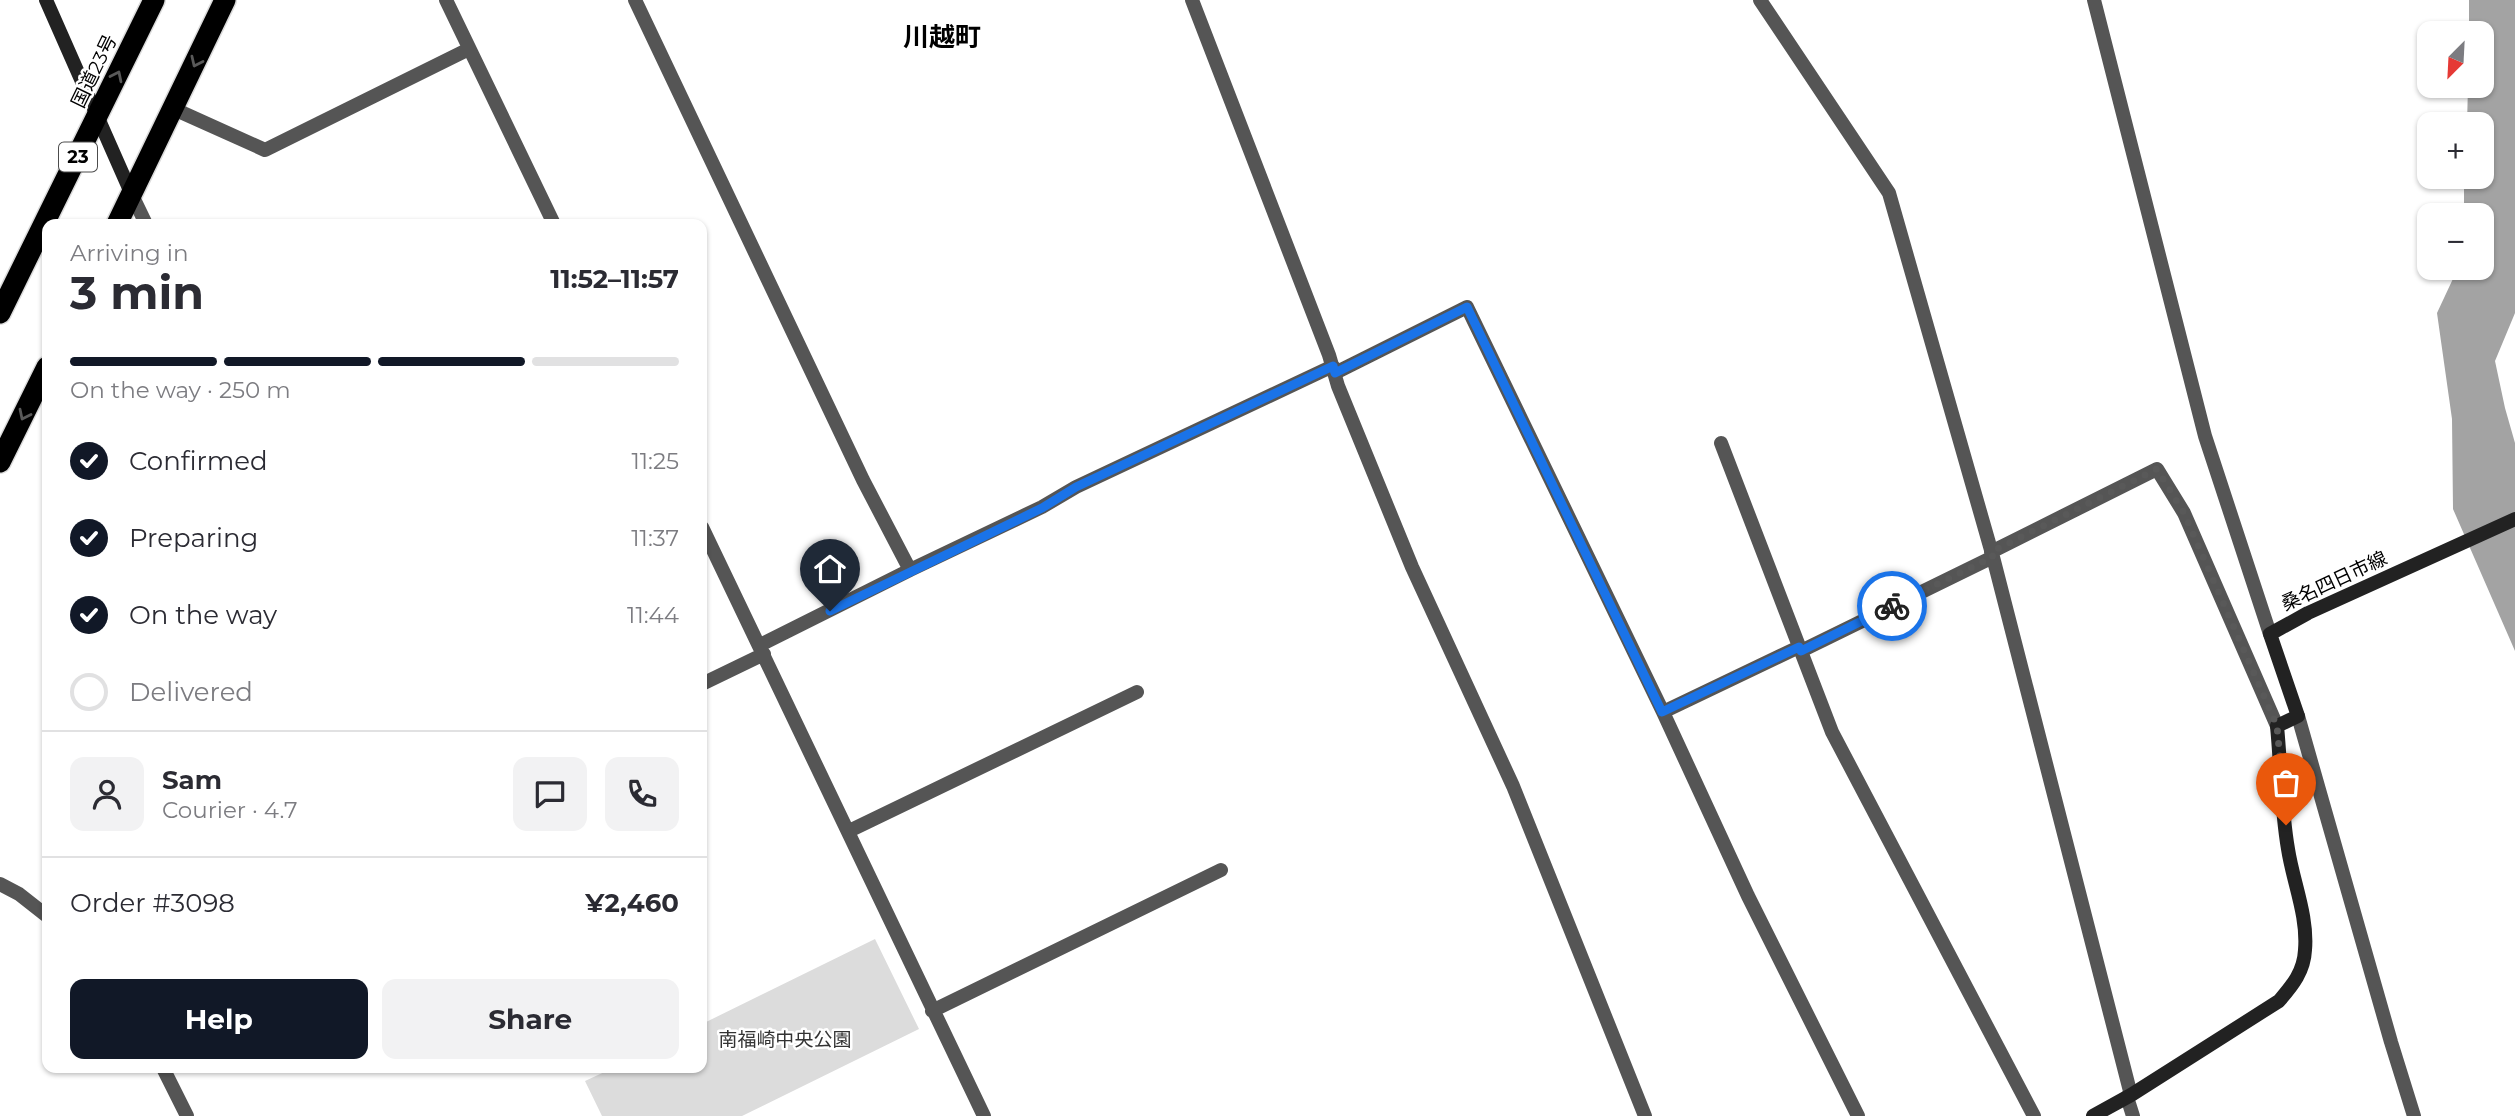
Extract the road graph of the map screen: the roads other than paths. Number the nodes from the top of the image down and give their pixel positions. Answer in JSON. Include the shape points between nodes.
{"nodes":[{"id":1,"x":46,"y":0,"type":"edge"},
{"id":2,"x":153,"y":0,"type":"edge"},
{"id":3,"x":225,"y":0,"type":"edge"},
{"id":4,"x":446,"y":0,"type":"edge"},
{"id":5,"x":635,"y":0,"type":"edge"},
{"id":6,"x":1192,"y":0,"type":"edge"},
{"id":7,"x":1760,"y":0,"type":"edge"},
{"id":8,"x":2094,"y":0,"type":"edge"},
{"id":9,"x":469,"y":49,"type":"junction"},
{"id":10,"x":174,"y":109,"type":"junction"},
{"id":11,"x":97,"y":117,"type":"junction"},
{"id":12,"x":132,"y":195,"type":"junction"},
{"id":13,"x":47,"y":219,"type":"edge"},
{"id":14,"x":120,"y":219,"type":"edge"},
{"id":15,"x":144,"y":219,"type":"edge"},
{"id":16,"x":552,"y":219,"type":"edge"},
{"id":17,"x":42,"y":228,"type":"edge"},
{"id":18,"x":0,"y":313,"type":"edge"},
{"id":19,"x":1334,"y":369,"type":"junction"},
{"id":20,"x":42,"y":377,"type":"edge"},
{"id":21,"x":1721,"y":443,"type":"dead end"},
{"id":22,"x":0,"y":463,"type":"edge"},
{"id":23,"x":2515,"y":519,"type":"edge"},
{"id":24,"x":707,"y":537,"type":"edge"},
{"id":25,"x":1992,"y":555,"type":"junction"},
{"id":26,"x":910,"y":570,"type":"junction"},
{"id":27,"x":2270,"y":634,"type":"junction"},
{"id":28,"x":1800,"y":649,"type":"junction"},
{"id":29,"x":762,"y":650,"type":"junction"},
{"id":30,"x":707,"y":681,"type":"edge"},
{"id":31,"x":1137,"y":692,"type":"dead end"},
{"id":32,"x":1662,"y":712,"type":"junction"},
{"id":33,"x":2298,"y":716,"type":"junction"},
{"id":34,"x":2277,"y":726,"type":"junction"},
{"id":35,"x":849,"y":831,"type":"junction"},
{"id":36,"x":1220,"y":870,"type":"dead end"},
{"id":37,"x":0,"y":884,"type":"edge"},
{"id":38,"x":42,"y":913,"type":"edge"},
{"id":39,"x":932,"y":1011,"type":"junction"},
{"id":40,"x":166,"y":1073,"type":"edge"},
{"id":41,"x":2129,"y":1096,"type":"junction"},
{"id":42,"x":187,"y":1116,"type":"edge"},
{"id":43,"x":984,"y":1116,"type":"edge"},
{"id":44,"x":1645,"y":1116,"type":"edge"},
{"id":45,"x":1858,"y":1116,"type":"edge"},
{"id":46,"x":2034,"y":1116,"type":"edge"},
{"id":47,"x":2093,"y":1116,"type":"edge"},
{"id":48,"x":2133,"y":1116,"type":"edge"},
{"id":49,"x":2414,"y":1116,"type":"edge"}],
"edges":[{"from":1,"to":11,"type":"main road"},
{"from":11,"to":2,"type":"highway","name":"国道23号","number":"23","one_way":true},
{"from":3,"to":10,"type":"highway","one_way":true},
{"from":4,"to":9,"type":"street"},
{"from":5,"to":26,"type":"street"},
{"from":6,"to":19,"type":"street"},
{"from":7,"to":25,"type":"street","via":[[1889,194]]},
{"from":8,"to":27,"type":"street","via":[[2205,436]]},
{"from":9,"to":10,"type":"street","via":[[265,150]]},
{"from":9,"to":16,"type":"street"},
{"from":10,"to":12,"type":"highway"},
{"from":11,"to":12,"type":"main road"},
{"from":11,"to":13,"type":"highway","name":"国道23号","number":"23"},
{"from":12,"to":14,"type":"highway"},
{"from":12,"to":15,"type":"street"},
{"from":17,"to":18,"type":"highway","name":"国道23号","number":"23"},
{"from":19,"to":26,"type":"street","via":[[1076,487],[1042,508]]},
{"from":19,"to":32,"type":"street","via":[[1467,307]]},
{"from":19,"to":44,"type":"street","via":[[1412,567],[1513,786]]},
{"from":20,"to":22,"type":"highway","one_way":true},
{"from":21,"to":28,"type":"street"},
{"from":23,"to":27,"type":"main road","name":"桑名四日市線"},
{"from":24,"to":29,"type":"street"},
{"from":25,"to":28,"type":"street"},
{"from":25,"to":34,"type":"street","via":[[2157,469],[2184,513]]},
{"from":25,"to":41,"type":"street"},
{"from":26,"to":29,"type":"street"},
{"from":27,"to":33,"type":"main road","name":"桑名四日市線"},
{"from":28,"to":32,"type":"street"},
{"from":28,"to":46,"type":"street","via":[[1832,732]]},
{"from":29,"to":30,"type":"street"},
{"from":29,"to":35,"type":"street"},
{"from":31,"to":35,"type":"street"},
{"from":32,"to":45,"type":"street"},
{"from":33,"to":34,"type":"main road"},
{"from":33,"to":49,"type":"street"},
{"from":34,"to":41,"type":"main road","via":[[2288,850],[2306,947],[2303,966],[2279,1001]]},
{"from":35,"to":39,"type":"street"},
{"from":36,"to":39,"type":"street"},
{"from":37,"to":38,"type":"street"},
{"from":39,"to":43,"type":"street"},
{"from":40,"to":42,"type":"street"},
{"from":41,"to":47,"type":"main road"},
{"from":41,"to":48,"type":"street"}]}
